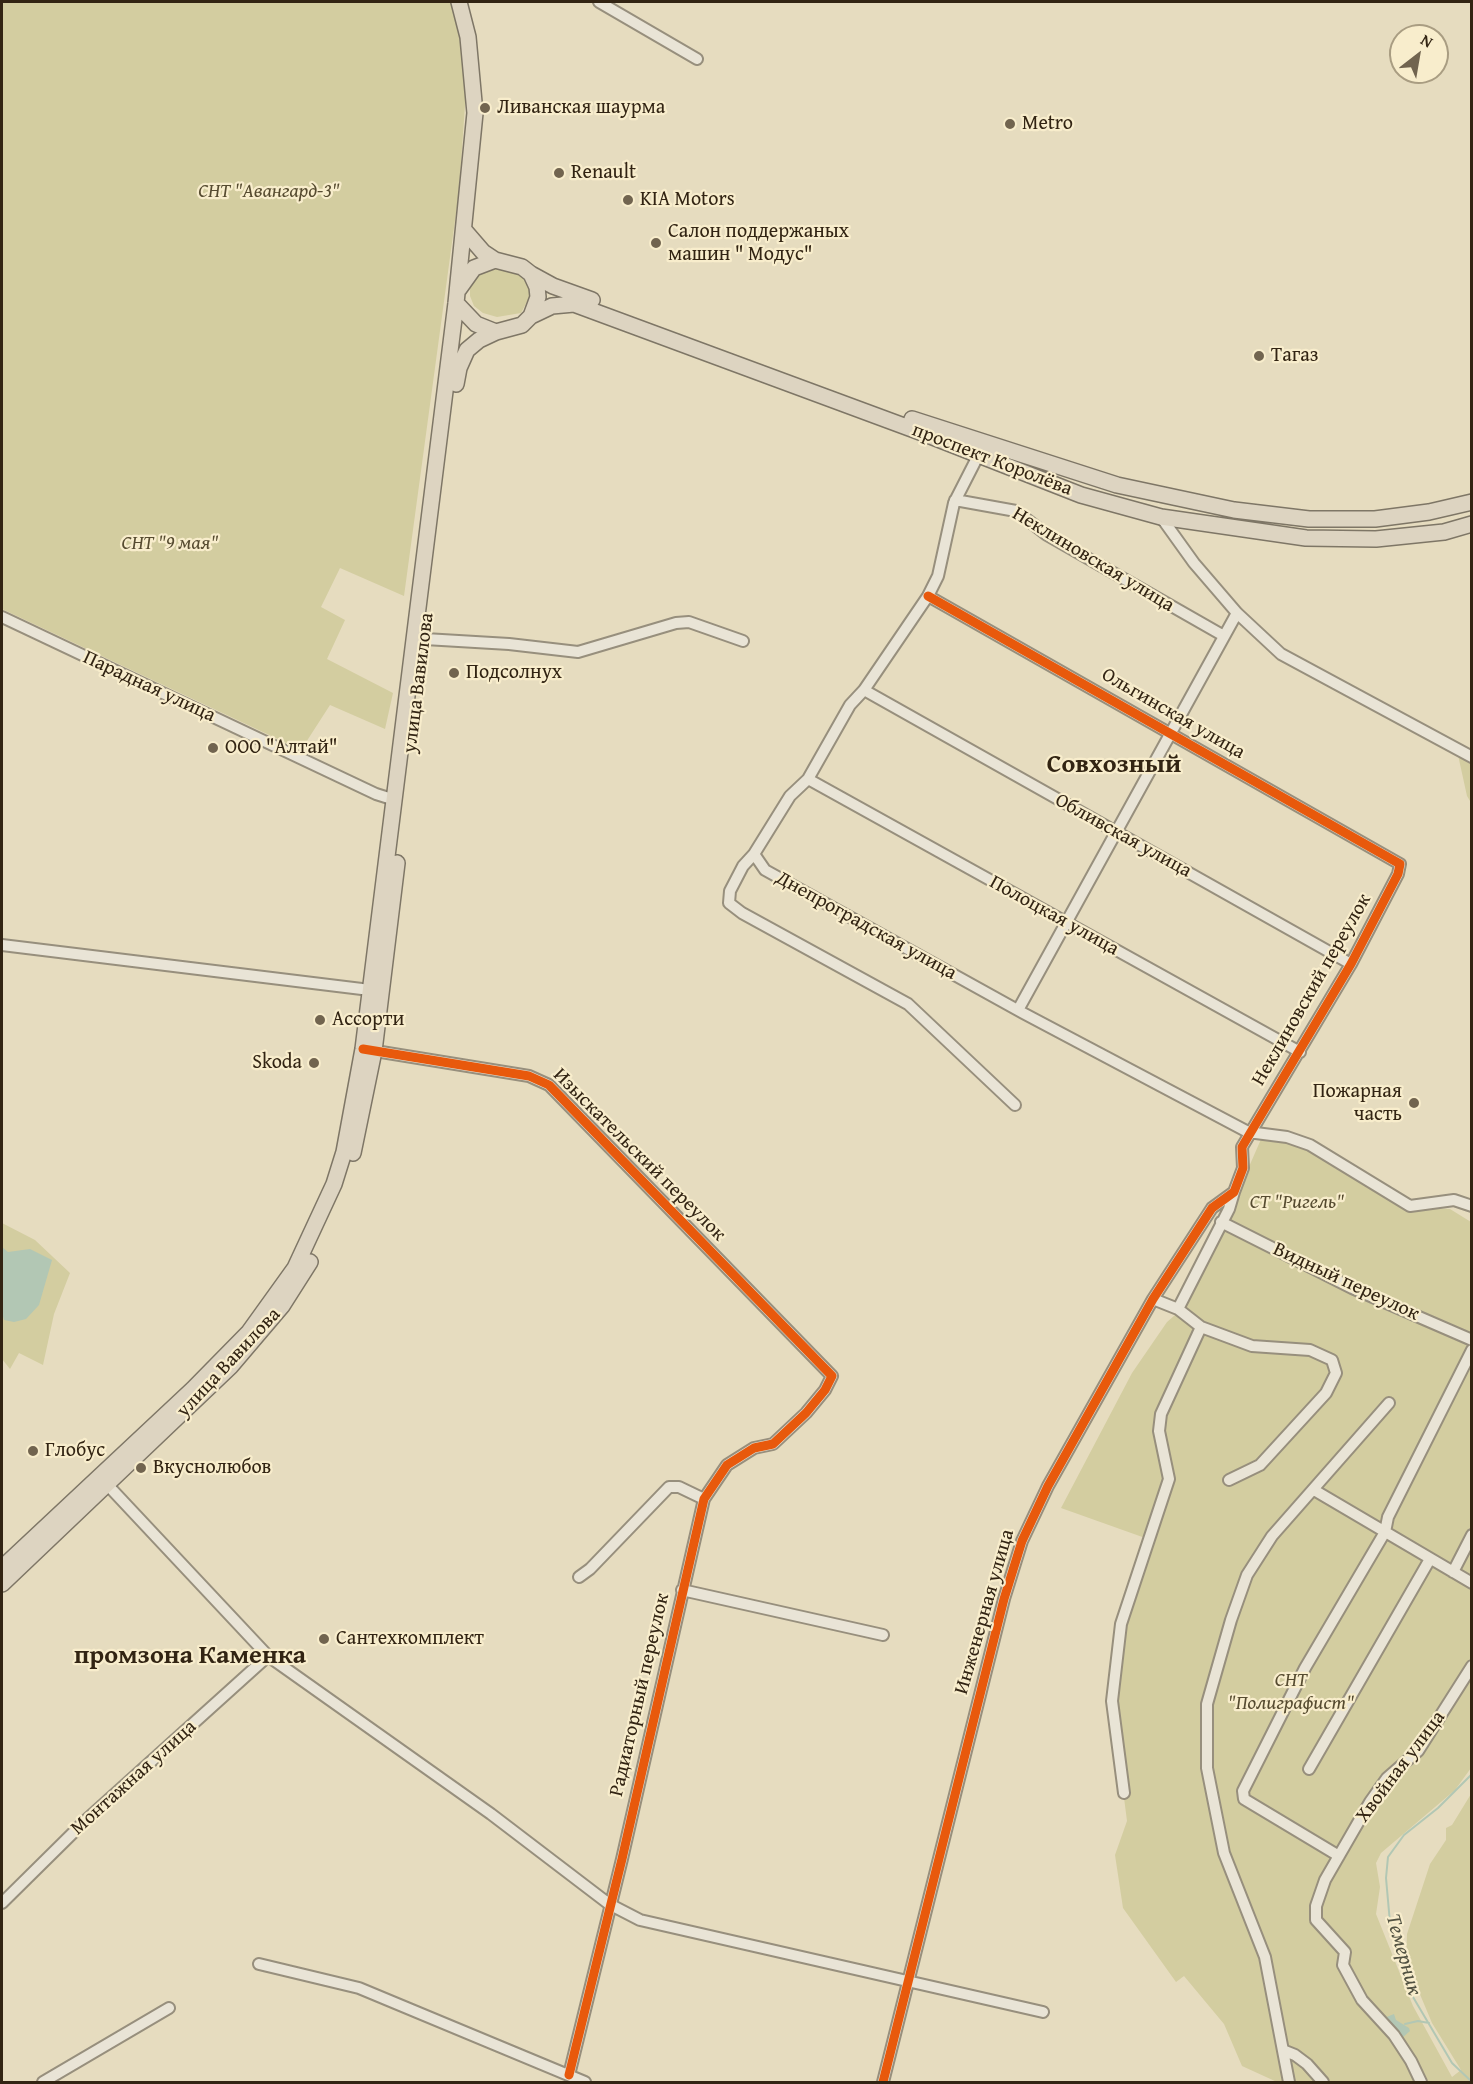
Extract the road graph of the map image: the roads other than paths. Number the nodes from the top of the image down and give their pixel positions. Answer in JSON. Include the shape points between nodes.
{"nodes":[{"id":1,"x":459,"y":2,"type":"edge"},
{"id":2,"x":599,"y":2,"type":"edge"},
{"id":3,"x":697,"y":59,"type":"dead end"},
{"id":4,"x":464,"y":230,"type":"junction"},
{"id":5,"x":495,"y":260,"type":"junction"},
{"id":6,"x":531,"y":274,"type":"junction"},
{"id":7,"x":457,"y":297,"type":"junction"},
{"id":8,"x":531,"y":316,"type":"junction"},
{"id":9,"x":496,"y":332,"type":"junction"},
{"id":10,"x":978,"y":456,"type":"junction"},
{"id":11,"x":955,"y":500,"type":"junction"},
{"id":12,"x":1472,"y":502,"type":"edge"},
{"id":13,"x":1161,"y":517,"type":"junction"},
{"id":14,"x":1472,"y":524,"type":"edge"},
{"id":15,"x":928,"y":596,"type":"junction"},
{"id":16,"x":1238,"y":613,"type":"junction"},
{"id":17,"x":2,"y":617,"type":"edge"},
{"id":18,"x":1224,"y":636,"type":"junction"},
{"id":19,"x":425,"y":639,"type":"junction"},
{"id":20,"x":743,"y":642,"type":"dead end"},
{"id":21,"x":864,"y":690,"type":"junction"},
{"id":22,"x":1171,"y":734,"type":"junction"},
{"id":23,"x":1472,"y":757,"type":"edge"},
{"id":24,"x":808,"y":779,"type":"junction"},
{"id":25,"x":395,"y":800,"type":"junction"},
{"id":26,"x":1116,"y":833,"type":"junction"},
{"id":27,"x":754,"y":854,"type":"junction"},
{"id":28,"x":1400,"y":864,"type":"joint"},
{"id":29,"x":1067,"y":923,"type":"junction"},
{"id":30,"x":2,"y":945,"type":"edge"},
{"id":31,"x":1351,"y":964,"type":"junction"},
{"id":32,"x":370,"y":990,"type":"junction"},
{"id":33,"x":1018,"y":1010,"type":"junction"},
{"id":34,"x":368,"y":1050,"type":"junction"},
{"id":35,"x":1300,"y":1053,"type":"junction"},
{"id":36,"x":1015,"y":1105,"type":"dead end"},
{"id":37,"x":1250,"y":1132,"type":"junction"},
{"id":38,"x":1234,"y":1192,"type":"junction"},
{"id":39,"x":1472,"y":1206,"type":"edge"},
{"id":40,"x":1221,"y":1222,"type":"junction"},
{"id":41,"x":1153,"y":1299,"type":"junction"},
{"id":42,"x":1178,"y":1309,"type":"junction"},
{"id":43,"x":1201,"y":1327,"type":"junction"},
{"id":44,"x":1472,"y":1340,"type":"edge"},
{"id":45,"x":1472,"y":1350,"type":"edge"},
{"id":46,"x":832,"y":1376,"type":"joint"},
{"id":47,"x":1389,"y":1403,"type":"dead end"},
{"id":48,"x":103,"y":1479,"type":"junction"},
{"id":49,"x":1229,"y":1480,"type":"dead end"},
{"id":50,"x":1314,"y":1490,"type":"junction"},
{"id":51,"x":704,"y":1499,"type":"junction"},
{"id":52,"x":1385,"y":1532,"type":"junction"},
{"id":53,"x":1472,"y":1535,"type":"edge"},
{"id":54,"x":1430,"y":1559,"type":"junction"},
{"id":55,"x":2,"y":1568,"type":"edge"},
{"id":56,"x":1453,"y":1572,"type":"junction"},
{"id":57,"x":579,"y":1577,"type":"dead end"},
{"id":58,"x":1472,"y":1583,"type":"edge"},
{"id":59,"x":2,"y":1584,"type":"edge"},
{"id":60,"x":682,"y":1590,"type":"junction"},
{"id":61,"x":883,"y":1635,"type":"dead end"},
{"id":62,"x":268,"y":1656,"type":"junction"},
{"id":63,"x":1472,"y":1666,"type":"edge"},
{"id":64,"x":1309,"y":1769,"type":"dead end"},
{"id":65,"x":1124,"y":1793,"type":"dead end"},
{"id":66,"x":1339,"y":1856,"type":"junction"},
{"id":67,"x":2,"y":1903,"type":"edge"},
{"id":68,"x":609,"y":1904,"type":"junction"},
{"id":69,"x":259,"y":1964,"type":"dead end"},
{"id":70,"x":907,"y":1979,"type":"junction"},
{"id":71,"x":169,"y":2008,"type":"dead end"},
{"id":72,"x":1043,"y":2012,"type":"dead end"},
{"id":73,"x":1285,"y":2051,"type":"junction"},
{"id":74,"x":569,"y":2075,"type":"junction"},
{"id":75,"x":43,"y":2082,"type":"edge"},
{"id":76,"x":584,"y":2082,"type":"edge"},
{"id":77,"x":883,"y":2082,"type":"edge"},
{"id":78,"x":1289,"y":2082,"type":"edge"},
{"id":79,"x":1323,"y":2082,"type":"edge"},
{"id":80,"x":1421,"y":2082,"type":"edge"}],
"edges":[{"from":1,"to":4,"type":"main road","name":"улица Вавилова","via":[[468,37],[475,113]]},
{"from":2,"to":3,"type":"street"},
{"from":4,"to":5,"type":"main road"},
{"from":4,"to":7,"type":"main road","name":"улица Вавилова"},
{"from":5,"to":6,"type":"main road","via":[[522,267]]},
{"from":5,"to":7,"type":"main road","via":[[474,268]]},
{"from":6,"to":8,"type":"main road","via":[[538,297]]},
{"from":6,"to":12,"type":"main road","name":"проспект Королёва","via":[[553,286],[925,423],[1069,471],[1161,496],[1309,519],[1375,519]]},
{"from":7,"to":9,"type":"main road","via":[[476,324]]},
{"from":7,"to":25,"type":"main road","name":"улица Вавилова"},
{"from":8,"to":9,"type":"main road","name":"улица Вавилова","via":[[522,325]]},
{"from":8,"to":10,"type":"main road","name":"проспект Королёва","via":[[552,306],[574,304]]},
{"from":9,"to":19,"type":"main road","name":"улица Вавилова","via":[[467,350],[459,368]]},
{"from":10,"to":11,"type":"street"},
{"from":10,"to":13,"type":"main road","name":"проспект Королёва","via":[[1081,495]]},
{"from":11,"to":15,"type":"street","via":[[938,576]]},
{"from":11,"to":18,"type":"street","name":"Неклиновская улица","via":[[1016,512],[1047,535]]},
{"from":13,"to":14,"type":"main road","name":"проспект Королёва","via":[[1306,538],[1376,539],[1444,532]]},
{"from":13,"to":16,"type":"street","via":[[1194,563]]},
{"from":15,"to":21,"type":"street"},
{"from":15,"to":22,"type":"street","name":"Ольгинская улица"},
{"from":16,"to":18,"type":"street"},
{"from":16,"to":23,"type":"street","via":[[1281,654]]},
{"from":17,"to":25,"type":"street","name":"Парадная улица"},
{"from":18,"to":22,"type":"street"},
{"from":19,"to":20,"type":"street","via":[[578,652],[689,622]]},
{"from":19,"to":34,"type":"main road","name":"улица Вавилова"},
{"from":21,"to":24,"type":"street","via":[[850,705]]},
{"from":21,"to":26,"type":"street","name":"Обливская улица"},
{"from":22,"to":26,"type":"street"},
{"from":22,"to":28,"type":"street","name":"Ольгинская улица"},
{"from":24,"to":27,"type":"street","via":[[790,796]]},
{"from":24,"to":29,"type":"street","name":"Полоцкая улица"},
{"from":25,"to":32,"type":"main road","name":"улица Вавилова"},
{"from":26,"to":29,"type":"street"},
{"from":26,"to":31,"type":"street","name":"Обливская улица"},
{"from":27,"to":33,"type":"street","name":"Днепроградская улица","via":[[765,870]]},
{"from":27,"to":36,"type":"street","via":[[742,866],[730,891],[729,903],[908,1004]]},
{"from":28,"to":31,"type":"street","name":"Неклиновский переулок"},
{"from":29,"to":33,"type":"street"},
{"from":29,"to":35,"type":"street","name":"Полоцкая улица"},
{"from":30,"to":32,"type":"street"},
{"from":31,"to":35,"type":"street","name":"Неклиновский переулок"},
{"from":32,"to":34,"type":"main road","name":"улица Вавилова"},
{"from":33,"to":37,"type":"street","name":"Днепроградская улица"},
{"from":34,"to":46,"type":"street","name":"Изыскательский переулок","via":[[529,1076],[549,1085]]},
{"from":34,"to":48,"type":"main road","name":"улица Вавилова","via":[[359,1129],[343,1187],[304,1274],[231,1366]]},
{"from":35,"to":37,"type":"street","name":"Неклиновский переулок"},
{"from":37,"to":38,"type":"street","via":[[1242,1147],[1243,1168]]},
{"from":37,"to":39,"type":"street","via":[[1310,1145],[1410,1206],[1454,1200]]},
{"from":38,"to":40,"type":"street"},
{"from":38,"to":41,"type":"street","name":"Инженерная улица","via":[[1212,1208]]},
{"from":40,"to":42,"type":"street"},
{"from":40,"to":44,"type":"street","name":"Видный переулок","via":[[1352,1288]]},
{"from":41,"to":42,"type":"street"},
{"from":41,"to":70,"type":"street","name":"Инженерная улица","via":[[1048,1486],[1022,1541]]},
{"from":42,"to":43,"type":"street"},
{"from":43,"to":49,"type":"street","via":[[1252,1346],[1310,1350],[1332,1360],[1336,1373],[1326,1393],[1260,1465]]},
{"from":43,"to":65,"type":"street","via":[[1161,1414],[1159,1431],[1169,1479],[1120,1624],[1112,1701]]},
{"from":45,"to":52,"type":"street","via":[[1388,1517]]},
{"from":46,"to":51,"type":"street","name":"Радиаторный переулок","via":[[806,1413],[773,1444],[754,1448],[727,1465]]},
{"from":47,"to":50,"type":"street"},
{"from":48,"to":55,"type":"main road","name":"улица Вавилова"},
{"from":48,"to":59,"type":"main road","name":"улица Вавилова"},
{"from":48,"to":62,"type":"street"},
{"from":50,"to":52,"type":"street"},
{"from":50,"to":73,"type":"street","via":[[1272,1536],[1247,1575],[1207,1704],[1207,1768],[1224,1853],[1265,1957]]},
{"from":51,"to":57,"type":"street","via":[[679,1487],[669,1487]]},
{"from":51,"to":60,"type":"street","name":"Радиаторный переулок"},
{"from":52,"to":54,"type":"street"},
{"from":52,"to":66,"type":"street","via":[[1305,1668],[1243,1791],[1244,1799]]},
{"from":53,"to":56,"type":"street"},
{"from":54,"to":56,"type":"street"},
{"from":54,"to":64,"type":"street"},
{"from":56,"to":58,"type":"street"},
{"from":60,"to":61,"type":"street","name":"Радиаторный переулок"},
{"from":60,"to":68,"type":"street","name":"Радиаторный переулок"},
{"from":62,"to":67,"type":"street","name":"Монтажная улица","via":[[84,1822]]},
{"from":62,"to":68,"type":"street","via":[[491,1814]]},
{"from":63,"to":66,"type":"street","name":"Хвойная улица","via":[[1418,1751],[1387,1778],[1370,1802]]},
{"from":66,"to":80,"type":"street","name":"Хвойная улица","via":[[1316,1906],[1316,1920],[1345,1952],[1343,1965],[1362,2000],[1394,2035]]},
{"from":68,"to":70,"type":"street","via":[[640,1920]]},
{"from":68,"to":74,"type":"street","name":"Радиаторный переулок"},
{"from":69,"to":74,"type":"street","via":[[359,1988]]},
{"from":70,"to":72,"type":"street"},
{"from":70,"to":77,"type":"street","name":"Инженерная улица"},
{"from":71,"to":75,"type":"street"},
{"from":73,"to":78,"type":"street"},
{"from":73,"to":79,"type":"street","via":[[1307,2064]]},
{"from":74,"to":76,"type":"street"}]}
